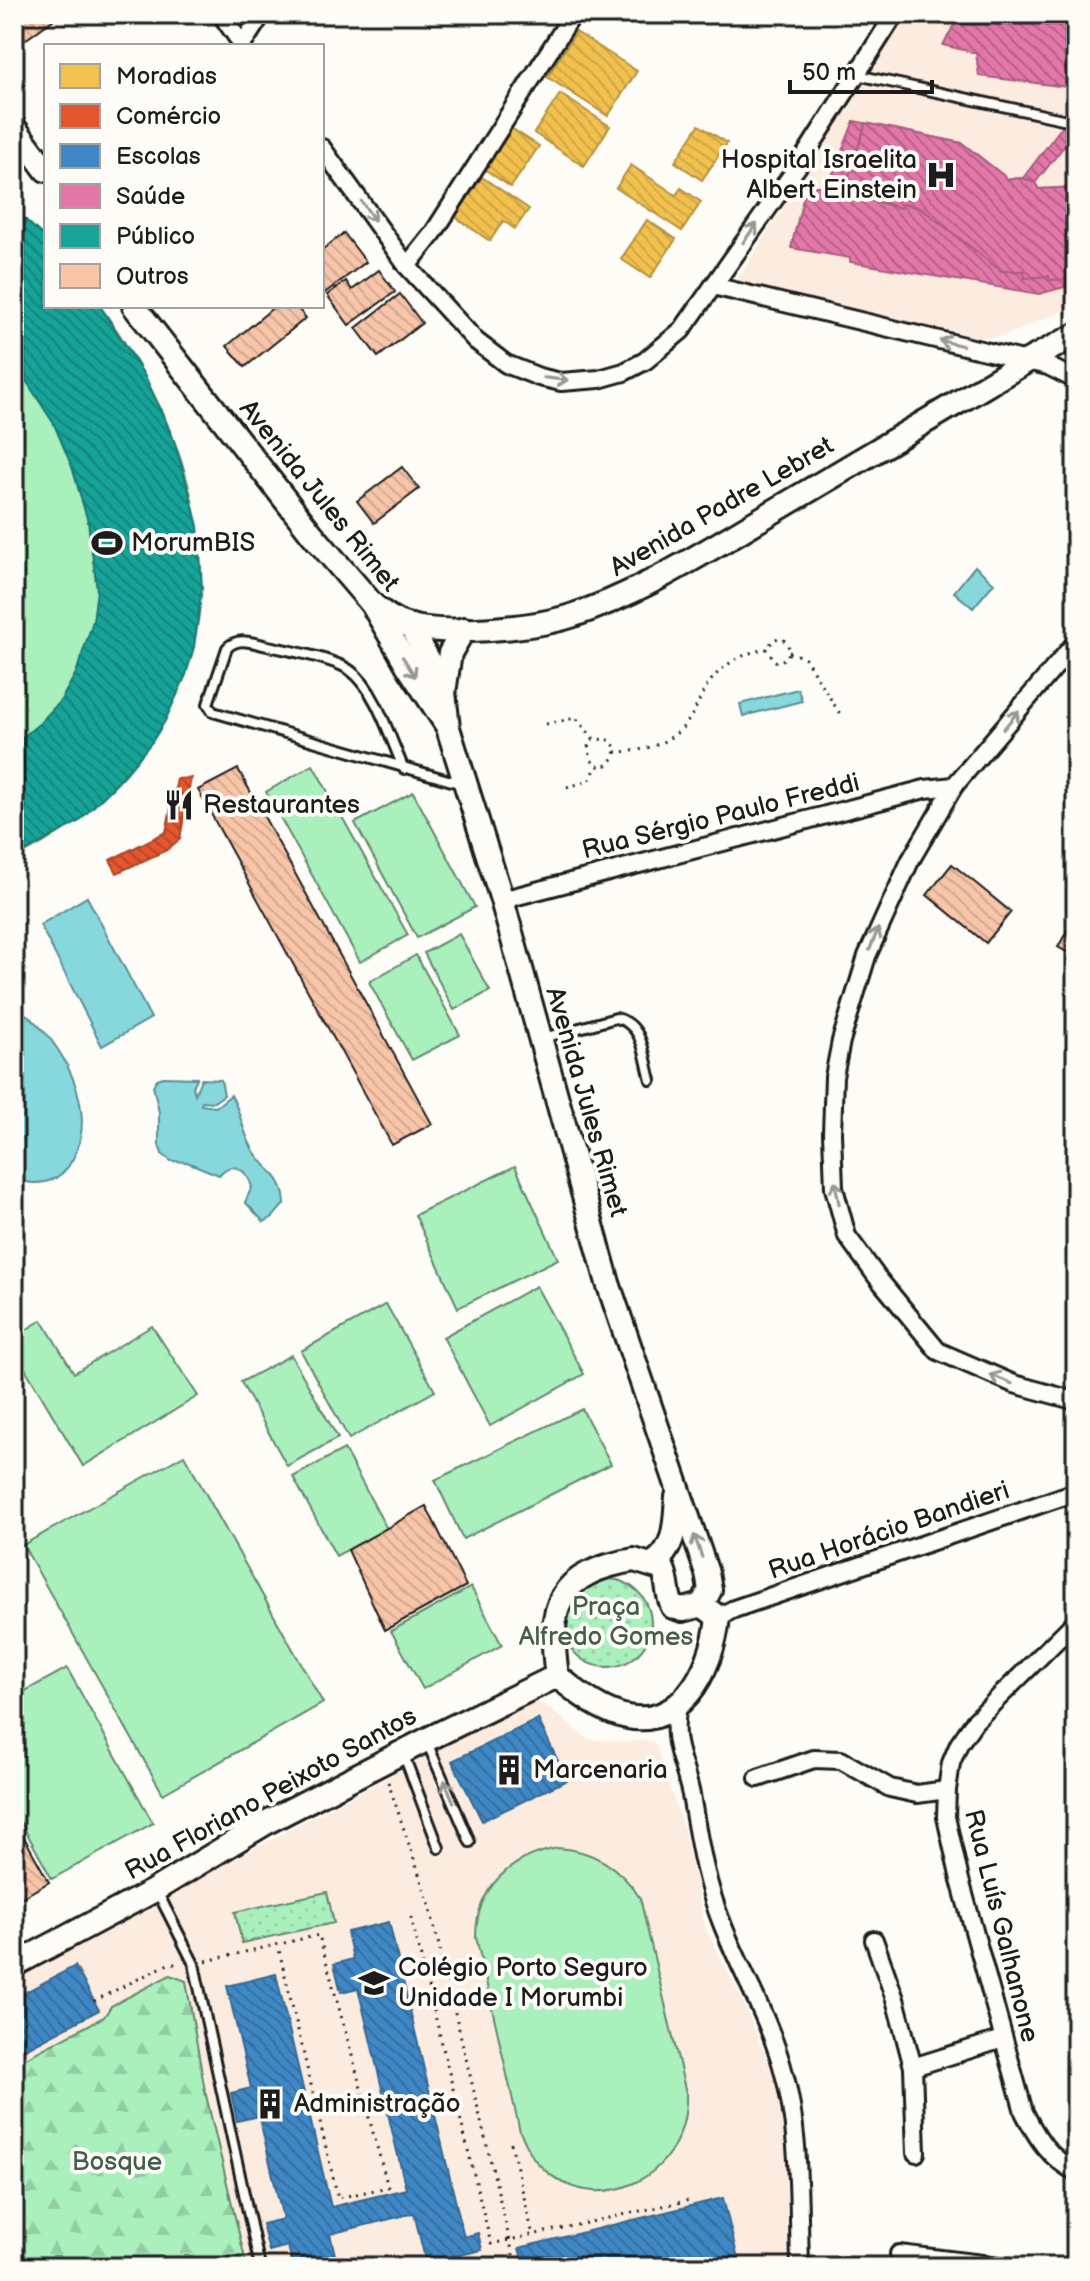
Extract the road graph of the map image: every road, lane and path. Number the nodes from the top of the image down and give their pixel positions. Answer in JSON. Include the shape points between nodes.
{"nodes":[{"id":1,"x":221,"y":14,"type":"edge"},
{"id":2,"x":262,"y":14,"type":"edge"},
{"id":3,"x":573,"y":14,"type":"edge"},
{"id":4,"x":895,"y":14,"type":"edge"},
{"id":5,"x":242,"y":44,"type":"edge"},
{"id":6,"x":244,"y":44,"type":"edge"},
{"id":7,"x":857,"y":75,"type":"junction"},
{"id":8,"x":1067,"y":120,"type":"dead end"},
{"id":9,"x":14,"y":127,"type":"edge"},
{"id":10,"x":324,"y":151,"type":"edge"},
{"id":11,"x":44,"y":167,"type":"edge"},
{"id":12,"x":407,"y":266,"type":"junction"},
{"id":13,"x":713,"y":286,"type":"junction"},
{"id":14,"x":136,"y":308,"type":"edge"},
{"id":15,"x":1076,"y":335,"type":"edge"},
{"id":16,"x":1027,"y":361,"type":"junction"},
{"id":17,"x":1076,"y":380,"type":"edge"},
{"id":18,"x":372,"y":604,"type":"junction"},
{"id":19,"x":411,"y":626,"type":"junction"},
{"id":20,"x":464,"y":629,"type":"junction"},
{"id":21,"x":1076,"y":642,"type":"edge"},
{"id":22,"x":768,"y":649,"type":"junction"},
{"id":23,"x":789,"y":652,"type":"junction"},
{"id":24,"x":444,"y":692,"type":"junction"},
{"id":25,"x":840,"y":714,"type":"dead end"},
{"id":26,"x":546,"y":724,"type":"dead end"},
{"id":27,"x":448,"y":728,"type":"junction"},
{"id":28,"x":594,"y":739,"type":"junction"},
{"id":29,"x":616,"y":752,"type":"junction"},
{"id":30,"x":598,"y":766,"type":"junction"},
{"id":31,"x":404,"y":769,"type":"junction"},
{"id":32,"x":466,"y":785,"type":"junction"},
{"id":33,"x":954,"y":786,"type":"junction"},
{"id":34,"x":567,"y":787,"type":"dead end"},
{"id":35,"x":502,"y":900,"type":"junction"},
{"id":36,"x":539,"y":1039,"type":"junction"},
{"id":37,"x":651,"y":1080,"type":"dead end"},
{"id":38,"x":1076,"y":1401,"type":"edge"},
{"id":39,"x":678,"y":1488,"type":"junction"},
{"id":40,"x":1076,"y":1492,"type":"edge"},
{"id":41,"x":652,"y":1564,"type":"junction"},
{"id":42,"x":710,"y":1611,"type":"junction"},
{"id":43,"x":1076,"y":1621,"type":"edge"},
{"id":44,"x":557,"y":1676,"type":"junction"},
{"id":45,"x":678,"y":1706,"type":"junction"},
{"id":46,"x":426,"y":1740,"type":"junction"},
{"id":47,"x":403,"y":1752,"type":"junction"},
{"id":48,"x":382,"y":1763,"type":"junction"},
{"id":49,"x":758,"y":1778,"type":"dead end"},
{"id":50,"x":947,"y":1790,"type":"junction"},
{"id":51,"x":470,"y":1842,"type":"dead end"},
{"id":52,"x":439,"y":1848,"type":"dead end"},
{"id":53,"x":153,"y":1891,"type":"junction"},
{"id":54,"x":411,"y":1917,"type":"dead end"},
{"id":55,"x":319,"y":1935,"type":"dead end"},
{"id":56,"x":874,"y":1940,"type":"dead end"},
{"id":57,"x":278,"y":1946,"type":"dead end"},
{"id":58,"x":14,"y":1965,"type":"edge"},
{"id":59,"x":1003,"y":2039,"type":"junction"},
{"id":60,"x":913,"y":2067,"type":"junction"},
{"id":61,"x":511,"y":2143,"type":"dead end"},
{"id":62,"x":916,"y":2153,"type":"dead end"},
{"id":63,"x":1076,"y":2172,"type":"edge"},
{"id":64,"x":690,"y":2200,"type":"dead end"},
{"id":65,"x":533,"y":2235,"type":"junction"},
{"id":66,"x":509,"y":2240,"type":"junction"},
{"id":67,"x":899,"y":2254,"type":"dead end"},
{"id":68,"x":260,"y":2267,"type":"edge"},
{"id":69,"x":516,"y":2267,"type":"edge"},
{"id":70,"x":800,"y":2267,"type":"edge"},
{"id":71,"x":1007,"y":2267,"type":"edge"}],
"edges":[{"from":1,"to":5,"type":"street"},
{"from":2,"to":6,"type":"street"},
{"from":3,"to":12,"type":"street"},
{"from":4,"to":7,"type":"street"},
{"from":7,"to":8,"type":"lane"},
{"from":13,"to":7,"type":"street","one_way":true},
{"from":9,"to":11,"type":"street"},
{"from":10,"to":12,"type":"street","one_way":true},
{"from":12,"to":13,"type":"street","one_way":true,"via":[[476,341],[506,364],[561,382],[599,379],[645,361],[682,330]]},
{"from":16,"to":13,"type":"street","one_way":true},
{"from":14,"to":18,"type":"street","name":"Avenida Jules Rimet"},
{"from":15,"to":16,"type":"street","name":"Avenida Padre Lebret"},
{"from":16,"to":17,"type":"street"},
{"from":16,"to":20,"type":"street","name":"Avenida Padre Lebret","via":[[614,601],[533,626]]},
{"from":18,"to":19,"type":"street","name":"Avenida Padre Lebret"},
{"from":18,"to":27,"type":"street","name":"Avenida Jules Rimet","one_way":true},
{"from":19,"to":20,"type":"street","name":"Avenida Padre Lebret"},
{"from":19,"to":24,"type":"street","name":"Avenida Jules Rimet"},
{"from":20,"to":24,"type":"street","via":[[450,653]]},
{"from":33,"to":21,"type":"street","one_way":true},
{"from":22,"to":23,"type":"path","via":[[780,662]]},
{"from":22,"to":23,"type":"path","via":[[778,638],[786,641]]},
{"from":22,"to":29,"type":"path","via":[[726,665],[684,727],[668,739]]},
{"from":23,"to":25,"type":"path","via":[[805,658]]},
{"from":24,"to":27,"type":"street","name":"Avenida Jules Rimet"},
{"from":26,"to":28,"type":"path","via":[[576,718]]},
{"from":27,"to":32,"type":"street","name":"Avenida Jules Rimet"},
{"from":28,"to":29,"type":"path","via":[[610,740]]},
{"from":28,"to":30,"type":"path","via":[[588,745]]},
{"from":29,"to":30,"type":"path","via":[[607,765]]},
{"from":30,"to":34,"type":"path","via":[[589,781]]},
{"from":31,"to":31,"type":"lane","via":[[213,712],[208,704],[227,648],[244,641],[351,670],[368,691]]},
{"from":31,"to":32,"type":"lane"},
{"from":32,"to":35,"type":"street","name":"Avenida Jules Rimet"},
{"from":33,"to":35,"type":"street","name":"Rua Sérgio Paulo Freddi","via":[[925,789]]},
{"from":38,"to":33,"type":"street","one_way":true,"via":[[1014,1384],[938,1351],[847,1236],[834,1188],[834,1077],[841,1041],[889,904]]},
{"from":35,"to":36,"type":"street","name":"Avenida Jules Rimet"},
{"from":36,"to":37,"type":"lane","via":[[616,1018],[628,1021],[637,1031]]},
{"from":36,"to":39,"type":"street","name":"Avenida Jules Rimet","via":[[608,1283]]},
{"from":39,"to":41,"type":"street","name":"Avenida Jules Rimet","via":[[674,1537]]},
{"from":42,"to":39,"type":"street","name":"Avenida Jules Rimet","one_way":true,"via":[[707,1573]]},
{"from":40,"to":42,"type":"street","name":"Rua Horácio Bandieri","via":[[734,1609]]},
{"from":41,"to":42,"type":"street","via":[[663,1569],[673,1607]]},
{"from":41,"to":44,"type":"street","via":[[634,1560],[601,1568],[560,1599],[553,1624]]},
{"from":42,"to":45,"type":"street","via":[[716,1642],[703,1676]]},
{"from":43,"to":50,"type":"street","name":"Rua Luís Galhanone","via":[[975,1721],[951,1763]]},
{"from":44,"to":45,"type":"street","via":[[614,1713],[634,1718]]},
{"from":44,"to":46,"type":"street","name":"Rua Floriano Peixoto Santos"},
{"from":45,"to":70,"type":"street","via":[[675,1742],[710,1891],[768,2026],[789,2095]]},
{"from":46,"to":47,"type":"street","name":"Rua Floriano Peixoto Santos"},
{"from":51,"to":46,"type":"lane","one_way":true},
{"from":47,"to":48,"type":"street","name":"Rua Floriano Peixoto Santos"},
{"from":47,"to":52,"type":"lane"},
{"from":48,"to":53,"type":"street","name":"Rua Floriano Peixoto Santos","via":[[269,1821]]},
{"from":48,"to":66,"type":"path","via":[[429,1904]]},
{"from":49,"to":50,"type":"street","via":[[814,1759],[841,1760],[890,1788],[917,1794]]},
{"from":50,"to":59,"type":"street","name":"Rua Luís Galhanone","via":[[946,1817],[960,1880]]},
{"from":53,"to":58,"type":"street","name":"Rua Floriano Peixoto Santos"},
{"from":53,"to":68,"type":"lane","via":[[194,1964]]},
{"from":54,"to":66,"type":"path","via":[[491,2244]]},
{"from":55,"to":57,"type":"path","via":[[388,2187],[338,2198]]},
{"from":56,"to":60,"type":"street"},
{"from":59,"to":60,"type":"street"},
{"from":59,"to":63,"type":"street","name":"Rua Luís Galhanone","via":[[1037,2140]]},
{"from":60,"to":62,"type":"street"},
{"from":61,"to":65,"type":"path"},
{"from":64,"to":65,"type":"path"},
{"from":65,"to":66,"type":"path"},
{"from":66,"to":69,"type":"path"},
{"from":67,"to":71,"type":"street"}]}
